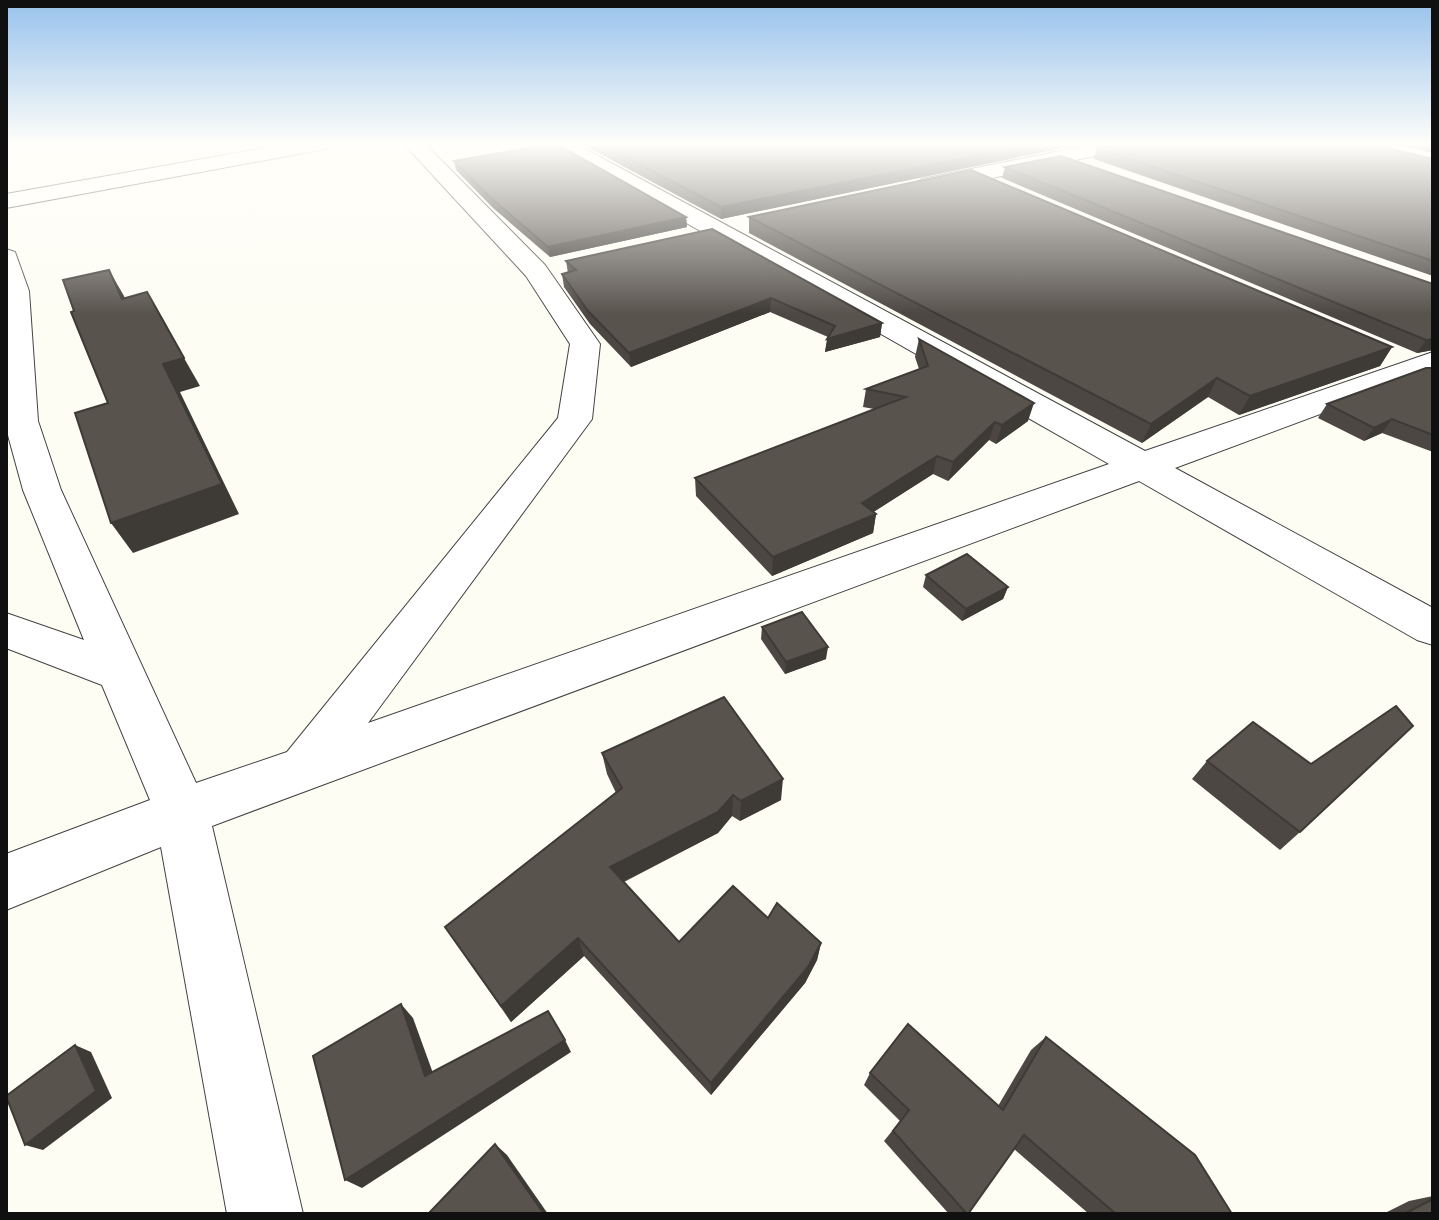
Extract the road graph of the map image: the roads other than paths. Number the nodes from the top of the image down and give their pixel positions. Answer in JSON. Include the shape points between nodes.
{"nodes":[{"id":1,"x":476,"y":200,"type":"edge"},
{"id":2,"x":663,"y":200,"type":"edge"},
{"id":3,"x":6,"y":257,"type":"edge"},
{"id":4,"x":13,"y":354,"type":"edge"},
{"id":5,"x":1417,"y":364,"type":"edge"},
{"id":6,"x":1143,"y":467,"type":"junction"},
{"id":7,"x":1433,"y":628,"type":"edge"},
{"id":8,"x":6,"y":630,"type":"edge"},
{"id":9,"x":120,"y":672,"type":"junction"},
{"id":10,"x":305,"y":768,"type":"junction"},
{"id":11,"x":182,"y":813,"type":"junction"},
{"id":12,"x":6,"y":882,"type":"edge"},
{"id":13,"x":265,"y":1214,"type":"edge"}],
"edges":[{"from":1,"to":10,"type":"street","via":[[551,268],[585,344],[575,419]]},
{"from":2,"to":6,"type":"street"},
{"from":3,"to":4,"type":"street","via":[[15,291]]},
{"from":4,"to":9,"type":"street","via":[[21,421],[42,490]]},
{"from":5,"to":6,"type":"street"},
{"from":6,"to":7,"type":"street"},
{"from":6,"to":10,"type":"street"},
{"from":8,"to":9,"type":"street"},
{"from":9,"to":11,"type":"street"},
{"from":10,"to":11,"type":"street"},
{"from":11,"to":12,"type":"street"},
{"from":11,"to":13,"type":"street"}]}
